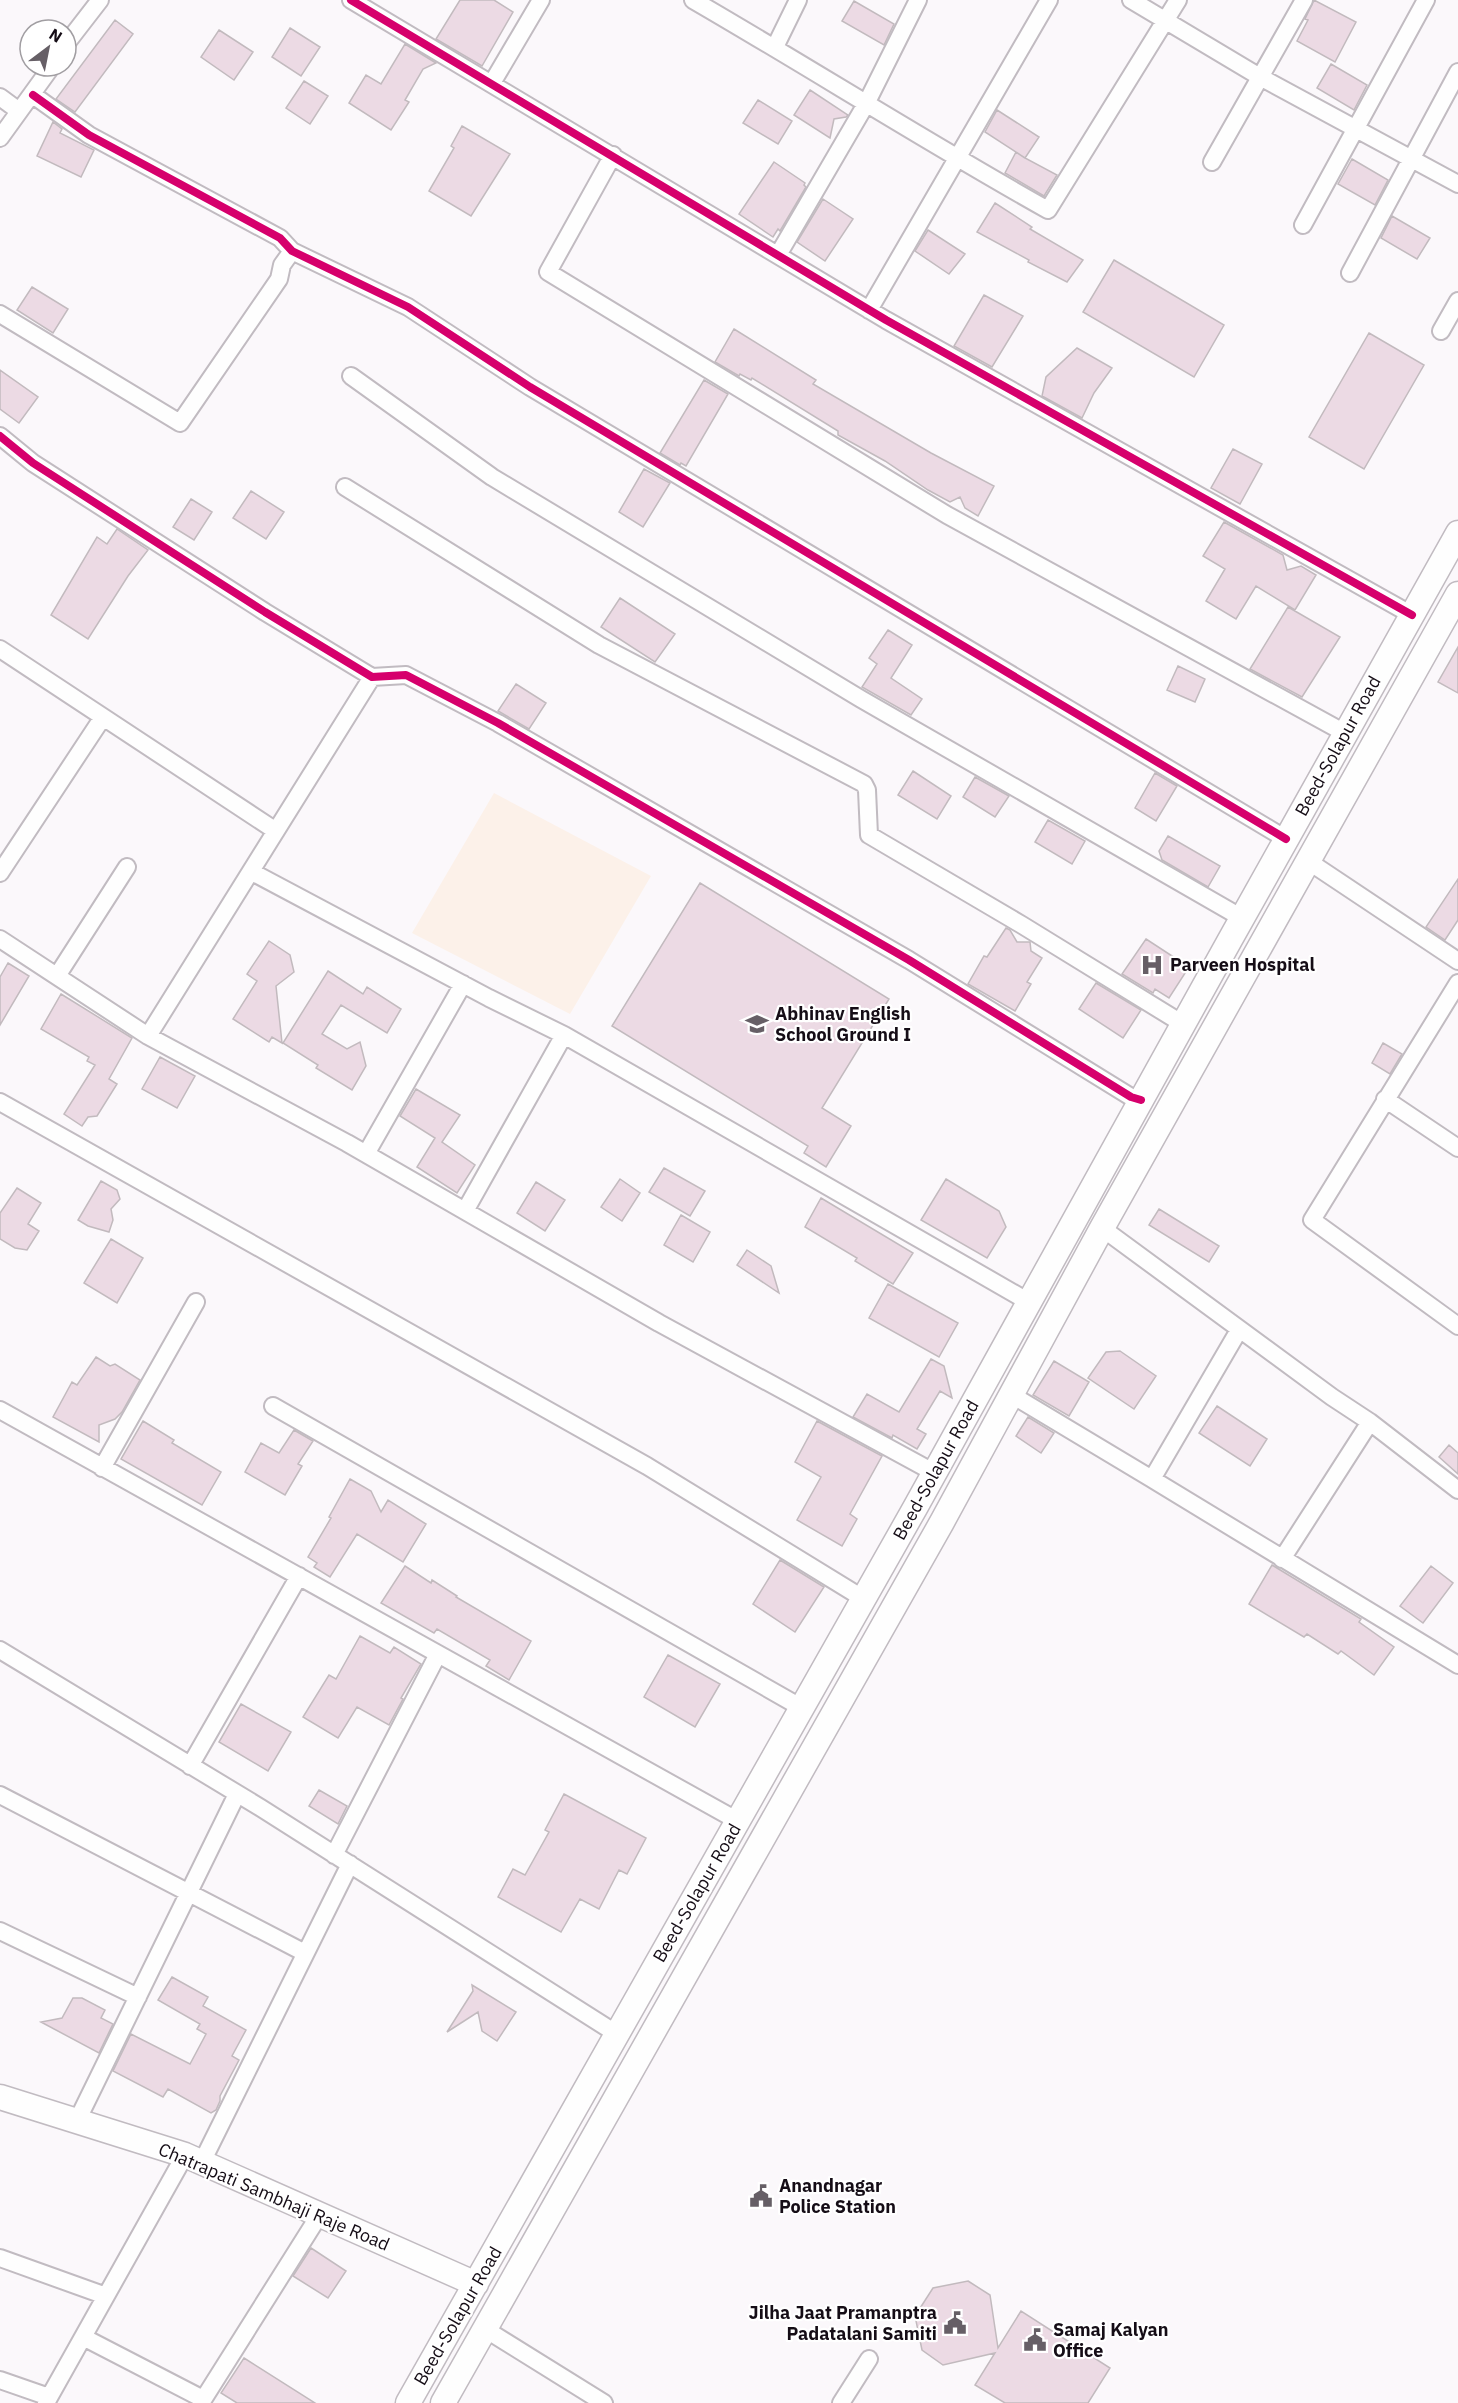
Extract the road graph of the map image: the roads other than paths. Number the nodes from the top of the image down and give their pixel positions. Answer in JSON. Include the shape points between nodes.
{"nodes":[{"id":1,"x":100,"y":0,"type":"edge"},
{"id":2,"x":351,"y":0,"type":"edge"},
{"id":3,"x":541,"y":0,"type":"edge"},
{"id":4,"x":693,"y":0,"type":"edge"},
{"id":5,"x":798,"y":0,"type":"edge"},
{"id":6,"x":918,"y":0,"type":"edge"},
{"id":7,"x":1049,"y":0,"type":"edge"},
{"id":8,"x":1131,"y":0,"type":"edge"},
{"id":9,"x":1178,"y":0,"type":"edge"},
{"id":10,"x":1304,"y":0,"type":"edge"},
{"id":11,"x":1425,"y":0,"type":"edge"},
{"id":12,"x":1167,"y":20,"type":"junction"},
{"id":13,"x":78,"y":28,"type":"edge"},
{"id":14,"x":775,"y":47,"type":"junction"},
{"id":15,"x":1458,"y":72,"type":"edge"},
{"id":16,"x":1260,"y":77,"type":"junction"},
{"id":17,"x":44,"y":78,"type":"edge"},
{"id":18,"x":492,"y":83,"type":"junction"},
{"id":19,"x":33,"y":95,"type":"junction"},
{"id":20,"x":0,"y":97,"type":"edge"},
{"id":21,"x":866,"y":104,"type":"junction"},
{"id":22,"x":19,"y":111,"type":"junction"},
{"id":23,"x":1356,"y":128,"type":"junction"},
{"id":24,"x":0,"y":138,"type":"edge"},
{"id":25,"x":613,"y":155,"type":"junction"},
{"id":26,"x":957,"y":159,"type":"junction"},
{"id":27,"x":1412,"y":159,"type":"junction"},
{"id":28,"x":1212,"y":162,"type":"dead end"},
{"id":29,"x":1458,"y":184,"type":"edge"},
{"id":30,"x":1303,"y":225,"type":"dead end"},
{"id":31,"x":292,"y":251,"type":"junction"},
{"id":32,"x":778,"y":255,"type":"junction"},
{"id":33,"x":1350,"y":273,"type":"dead end"},
{"id":34,"x":1458,"y":301,"type":"edge"},
{"id":35,"x":869,"y":310,"type":"junction"},
{"id":36,"x":0,"y":314,"type":"edge"},
{"id":37,"x":1441,"y":331,"type":"dead end"},
{"id":38,"x":351,"y":376,"type":"dead end"},
{"id":39,"x":0,"y":436,"type":"edge"},
{"id":40,"x":345,"y":488,"type":"dead end"},
{"id":41,"x":1458,"y":533,"type":"edge"},
{"id":42,"x":1458,"y":594,"type":"edge"},
{"id":43,"x":1412,"y":615,"type":"junction"},
{"id":44,"x":5,"y":652,"type":"edge"},
{"id":45,"x":0,"y":670,"type":"edge"},
{"id":46,"x":372,"y":677,"type":"junction"},
{"id":47,"x":103,"y":717,"type":"junction"},
{"id":48,"x":1345,"y":734,"type":"junction"},
{"id":49,"x":276,"y":831,"type":"junction"},
{"id":50,"x":1286,"y":838,"type":"junction"},
{"id":51,"x":1308,"y":861,"type":"junction"},
{"id":52,"x":127,"y":867,"type":"dead end"},
{"id":53,"x":252,"y":872,"type":"junction"},
{"id":54,"x":0,"y":873,"type":"edge"},
{"id":55,"x":1242,"y":918,"type":"junction"},
{"id":56,"x":0,"y":939,"type":"edge"},
{"id":57,"x":1458,"y":961,"type":"edge"},
{"id":58,"x":57,"y":976,"type":"junction"},
{"id":59,"x":1458,"y":983,"type":"edge"},
{"id":60,"x":463,"y":984,"type":"junction"},
{"id":61,"x":1183,"y":1024,"type":"junction"},
{"id":62,"x":564,"y":1035,"type":"junction"},
{"id":63,"x":148,"y":1036,"type":"junction"},
{"id":64,"x":1385,"y":1099,"type":"junction"},
{"id":65,"x":1141,"y":1100,"type":"junction"},
{"id":66,"x":0,"y":1102,"type":"edge"},
{"id":67,"x":1458,"y":1148,"type":"edge"},
{"id":68,"x":366,"y":1154,"type":"junction"},
{"id":69,"x":465,"y":1211,"type":"junction"},
{"id":70,"x":1102,"y":1228,"type":"junction"},
{"id":71,"x":196,"y":1302,"type":"dead end"},
{"id":72,"x":1029,"y":1302,"type":"junction"},
{"id":73,"x":1458,"y":1326,"type":"edge"},
{"id":74,"x":1239,"y":1330,"type":"junction"},
{"id":75,"x":1012,"y":1395,"type":"junction"},
{"id":76,"x":273,"y":1406,"type":"dead end"},
{"id":77,"x":0,"y":1410,"type":"edge"},
{"id":78,"x":1370,"y":1422,"type":"junction"},
{"id":79,"x":102,"y":1468,"type":"junction"},
{"id":80,"x":934,"y":1473,"type":"junction"},
{"id":81,"x":1152,"y":1479,"type":"junction"},
{"id":82,"x":1458,"y":1490,"type":"edge"},
{"id":83,"x":1282,"y":1559,"type":"junction"},
{"id":84,"x":299,"y":1576,"type":"junction"},
{"id":85,"x":864,"y":1599,"type":"junction"},
{"id":86,"x":0,"y":1650,"type":"edge"},
{"id":87,"x":438,"y":1654,"type":"junction"},
{"id":88,"x":1458,"y":1665,"type":"edge"},
{"id":89,"x":802,"y":1708,"type":"junction"},
{"id":90,"x":190,"y":1766,"type":"junction"},
{"id":91,"x":237,"y":1794,"type":"junction"},
{"id":92,"x":0,"y":1795,"type":"edge"},
{"id":93,"x":738,"y":1821,"type":"junction"},
{"id":94,"x":334,"y":1855,"type":"junction"},
{"id":95,"x":350,"y":1864,"type":"junction"},
{"id":96,"x":189,"y":1892,"type":"junction"},
{"id":97,"x":0,"y":1931,"type":"edge"},
{"id":98,"x":305,"y":1953,"type":"junction"},
{"id":99,"x":138,"y":1997,"type":"junction"},
{"id":100,"x":617,"y":2034,"type":"junction"},
{"id":101,"x":0,"y":2097,"type":"edge"},
{"id":102,"x":77,"y":2121,"type":"junction"},
{"id":103,"x":193,"y":2159,"type":"junction"},
{"id":104,"x":320,"y":2214,"type":"junction"},
{"id":105,"x":0,"y":2258,"type":"edge"},
{"id":106,"x":476,"y":2284,"type":"junction"},
{"id":107,"x":106,"y":2296,"type":"junction"},
{"id":108,"x":485,"y":2329,"type":"junction"},
{"id":109,"x":83,"y":2337,"type":"junction"},
{"id":110,"x":869,"y":2359,"type":"dead end"},
{"id":111,"x":0,"y":2380,"type":"edge"},
{"id":112,"x":47,"y":2400,"type":"edge"},
{"id":113,"x":202,"y":2401,"type":"edge"},
{"id":114,"x":408,"y":2403,"type":"edge"},
{"id":115,"x":443,"y":2403,"type":"edge"},
{"id":116,"x":604,"y":2403,"type":"edge"},
{"id":117,"x":841,"y":2403,"type":"edge"}],
"edges":[{"from":1,"to":13,"type":"street"},
{"from":2,"to":18,"type":"street"},
{"from":3,"to":18,"type":"street"},
{"from":4,"to":14,"type":"street"},
{"from":5,"to":14,"type":"street"},
{"from":6,"to":21,"type":"street"},
{"from":7,"to":26,"type":"street"},
{"from":8,"to":12,"type":"street"},
{"from":9,"to":12,"type":"street"},
{"from":10,"to":16,"type":"street"},
{"from":11,"to":23,"type":"street"},
{"from":12,"to":16,"type":"street"},
{"from":12,"to":26,"type":"street","via":[[1048,210]]},
{"from":14,"to":21,"type":"street"},
{"from":15,"to":27,"type":"street"},
{"from":16,"to":23,"type":"street"},
{"from":16,"to":28,"type":"street"},
{"from":17,"to":19,"type":"street"},
{"from":18,"to":25,"type":"street"},
{"from":19,"to":22,"type":"street"},
{"from":19,"to":31,"type":"street","via":[[89,135],[280,238]]},
{"from":20,"to":22,"type":"street"},
{"from":21,"to":26,"type":"street"},
{"from":21,"to":32,"type":"street"},
{"from":22,"to":24,"type":"street"},
{"from":23,"to":27,"type":"street"},
{"from":23,"to":30,"type":"street"},
{"from":25,"to":32,"type":"street"},
{"from":25,"to":48,"type":"street","via":[[548,272],[948,515]]},
{"from":26,"to":35,"type":"street"},
{"from":27,"to":29,"type":"street"},
{"from":27,"to":33,"type":"street"},
{"from":31,"to":36,"type":"street","via":[[282,265],[279,279],[180,423]]},
{"from":31,"to":50,"type":"street","via":[[408,307],[530,387]]},
{"from":32,"to":35,"type":"street"},
{"from":34,"to":37,"type":"street"},
{"from":35,"to":43,"type":"street"},
{"from":38,"to":55,"type":"street","via":[[492,477],[861,699]]},
{"from":39,"to":46,"type":"street","via":[[33,463]]},
{"from":40,"to":61,"type":"street","via":[[599,645],[864,784],[869,835]]},
{"from":41,"to":43,"type":"main road","name":"Beed-Solapur Road"},
{"from":42,"to":51,"type":"main road","name":"Beed-Solapur Road"},
{"from":43,"to":48,"type":"main road","name":"Beed-Solapur Road"},
{"from":44,"to":45,"type":"street"},
{"from":44,"to":47,"type":"street"},
{"from":46,"to":49,"type":"street"},
{"from":46,"to":65,"type":"street","via":[[406,675],[498,723],[909,960]]},
{"from":47,"to":49,"type":"street"},
{"from":47,"to":54,"type":"street"},
{"from":48,"to":50,"type":"main road","name":"Beed-Solapur Road"},
{"from":49,"to":53,"type":"street"},
{"from":50,"to":55,"type":"main road","name":"Beed-Solapur Road"},
{"from":51,"to":57,"type":"street"},
{"from":51,"to":70,"type":"main road","name":"Beed-Solapur Road"},
{"from":52,"to":58,"type":"street"},
{"from":53,"to":60,"type":"street"},
{"from":53,"to":63,"type":"street"},
{"from":55,"to":61,"type":"main road","name":"Beed-Solapur Road"},
{"from":56,"to":58,"type":"street"},
{"from":58,"to":63,"type":"street"},
{"from":59,"to":64,"type":"street"},
{"from":60,"to":62,"type":"street"},
{"from":60,"to":68,"type":"street"},
{"from":61,"to":65,"type":"main road","name":"Beed-Solapur Road"},
{"from":62,"to":69,"type":"street"},
{"from":62,"to":72,"type":"street"},
{"from":63,"to":68,"type":"street"},
{"from":64,"to":67,"type":"street"},
{"from":64,"to":73,"type":"street","via":[[1312,1220]]},
{"from":65,"to":72,"type":"main road","name":"Beed-Solapur Road"},
{"from":66,"to":85,"type":"street","via":[[647,1466]]},
{"from":68,"to":69,"type":"street"},
{"from":69,"to":80,"type":"street","via":[[659,1323]]},
{"from":70,"to":74,"type":"street"},
{"from":70,"to":75,"type":"main road","name":"Beed-Solapur Road"},
{"from":71,"to":79,"type":"street"},
{"from":72,"to":80,"type":"main road","name":"Beed-Solapur Road"},
{"from":74,"to":78,"type":"street"},
{"from":74,"to":81,"type":"street"},
{"from":75,"to":81,"type":"street"},
{"from":75,"to":108,"type":"main road","name":"Beed-Solapur Road"},
{"from":76,"to":89,"type":"street"},
{"from":77,"to":79,"type":"street"},
{"from":78,"to":82,"type":"street"},
{"from":78,"to":83,"type":"street"},
{"from":79,"to":84,"type":"street"},
{"from":80,"to":85,"type":"main road","name":"Beed-Solapur Road"},
{"from":81,"to":83,"type":"street"},
{"from":83,"to":88,"type":"street"},
{"from":84,"to":87,"type":"street"},
{"from":84,"to":90,"type":"street"},
{"from":85,"to":89,"type":"main road","name":"Beed-Solapur Road"},
{"from":86,"to":90,"type":"street"},
{"from":87,"to":93,"type":"street"},
{"from":87,"to":94,"type":"street"},
{"from":89,"to":93,"type":"main road","name":"Beed-Solapur Road"},
{"from":90,"to":91,"type":"street"},
{"from":91,"to":94,"type":"street"},
{"from":91,"to":96,"type":"street"},
{"from":92,"to":96,"type":"street"},
{"from":93,"to":100,"type":"main road","name":"Beed-Solapur Road"},
{"from":94,"to":95,"type":"street"},
{"from":95,"to":98,"type":"street"},
{"from":95,"to":100,"type":"street"},
{"from":96,"to":98,"type":"street"},
{"from":96,"to":99,"type":"street"},
{"from":97,"to":99,"type":"street"},
{"from":98,"to":103,"type":"street"},
{"from":99,"to":102,"type":"street"},
{"from":100,"to":106,"type":"main road","name":"Beed-Solapur Road"},
{"from":101,"to":102,"type":"main road","name":"Chatrapati Sambhaji Raje Road"},
{"from":102,"to":103,"type":"main road","name":"Chatrapati Sambhaji Raje Road"},
{"from":103,"to":104,"type":"main road","name":"Chatrapati Sambhaji Raje Road"},
{"from":103,"to":107,"type":"street"},
{"from":104,"to":106,"type":"main road","name":"Chatrapati Sambhaji Raje Road"},
{"from":104,"to":113,"type":"street"},
{"from":105,"to":107,"type":"street"},
{"from":106,"to":114,"type":"main road","name":"Beed-Solapur Road"},
{"from":107,"to":109,"type":"street"},
{"from":108,"to":115,"type":"main road","name":"Beed-Solapur Road"},
{"from":108,"to":116,"type":"street"},
{"from":109,"to":112,"type":"street"},
{"from":109,"to":113,"type":"street"},
{"from":110,"to":117,"type":"street"},
{"from":111,"to":112,"type":"street"}]}
